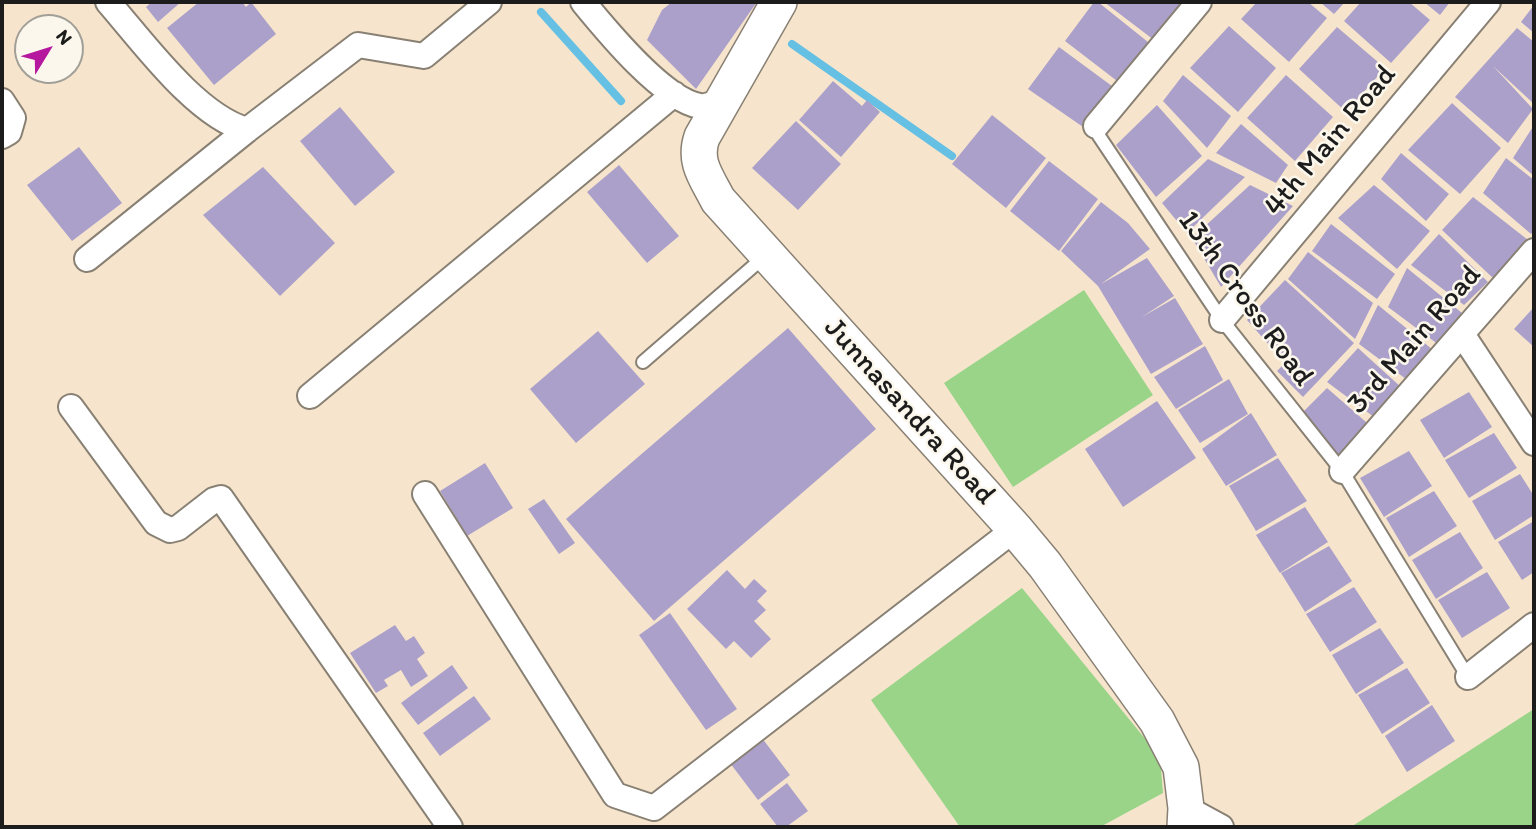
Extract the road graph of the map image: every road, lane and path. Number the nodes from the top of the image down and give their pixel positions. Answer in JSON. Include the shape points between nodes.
{"nodes":[{"id":1,"x":108,"y":2,"type":"edge"},
{"id":2,"x":489,"y":2,"type":"edge"},
{"id":3,"x":583,"y":2,"type":"edge"},
{"id":4,"x":779,"y":2,"type":"edge"},
{"id":5,"x":1199,"y":2,"type":"edge"},
{"id":6,"x":1489,"y":2,"type":"edge"},
{"id":7,"x":674,"y":94,"type":"junction"},
{"id":8,"x":2,"y":101,"type":"edge"},
{"id":9,"x":722,"y":102,"type":"junction"},
{"id":10,"x":1096,"y":126,"type":"joint"},
{"id":11,"x":247,"y":130,"type":"junction"},
{"id":12,"x":2,"y":136,"type":"edge"},
{"id":13,"x":1534,"y":251,"type":"edge"},
{"id":14,"x":767,"y":254,"type":"junction"},
{"id":15,"x":88,"y":258,"type":"dead end"},
{"id":16,"x":1222,"y":320,"type":"junction"},
{"id":17,"x":1462,"y":334,"type":"junction"},
{"id":18,"x":643,"y":362,"type":"dead end"},
{"id":19,"x":310,"y":396,"type":"dead end"},
{"id":20,"x":71,"y":407,"type":"dead end"},
{"id":21,"x":1534,"y":443,"type":"edge"},
{"id":22,"x":1342,"y":471,"type":"junction"},
{"id":23,"x":425,"y":494,"type":"dead end"},
{"id":24,"x":1015,"y":529,"type":"junction"},
{"id":25,"x":1534,"y":625,"type":"edge"},
{"id":26,"x":1468,"y":677,"type":"joint"},
{"id":27,"x":654,"y":818,"type":"edge"},
{"id":28,"x":1186,"y":818,"type":"edge"},
{"id":29,"x":450,"y":827,"type":"edge"},
{"id":30,"x":1221,"y":827,"type":"edge"}],
"edges":[{"from":1,"to":11,"type":"street","via":[[189,93],[230,125]]},
{"from":2,"to":11,"type":"street","via":[[424,56],[358,45]]},
{"from":3,"to":7,"type":"street","via":[[623,50]]},
{"from":4,"to":9,"type":"street","name":"Junnasandra Road"},
{"from":5,"to":10,"type":"street"},
{"from":6,"to":16,"type":"street","name":"4th Main Road"},
{"from":7,"to":9,"type":"street","via":[[701,106]]},
{"from":7,"to":19,"type":"street"},
{"from":8,"to":12,"type":"street","via":[[13,118],[9,132]]},
{"from":9,"to":14,"type":"street","name":"Junnasandra Road","via":[[702,137],[698,161],[718,200]]},
{"from":10,"to":16,"type":"lane","name":"13th Cross Road"},
{"from":11,"to":15,"type":"street"},
{"from":13,"to":17,"type":"street","name":"3rd Main Road"},
{"from":14,"to":18,"type":"lane"},
{"from":14,"to":24,"type":"street","name":"Junnasandra Road"},
{"from":16,"to":22,"type":"lane","name":"13th Cross Road"},
{"from":17,"to":21,"type":"street"},
{"from":17,"to":22,"type":"street","name":"3rd Main Road"},
{"from":20,"to":29,"type":"street","via":[[156,523],[170,530],[178,528],[221,498]]},
{"from":22,"to":26,"type":"lane","name":"13th Cross Road"},
{"from":23,"to":27,"type":"street","via":[[615,795]]},
{"from":24,"to":27,"type":"street"},
{"from":24,"to":28,"type":"street","name":"Junnasandra Road","via":[[1157,721],[1181,767]]},
{"from":25,"to":26,"type":"street"},
{"from":28,"to":30,"type":"street"}]}
